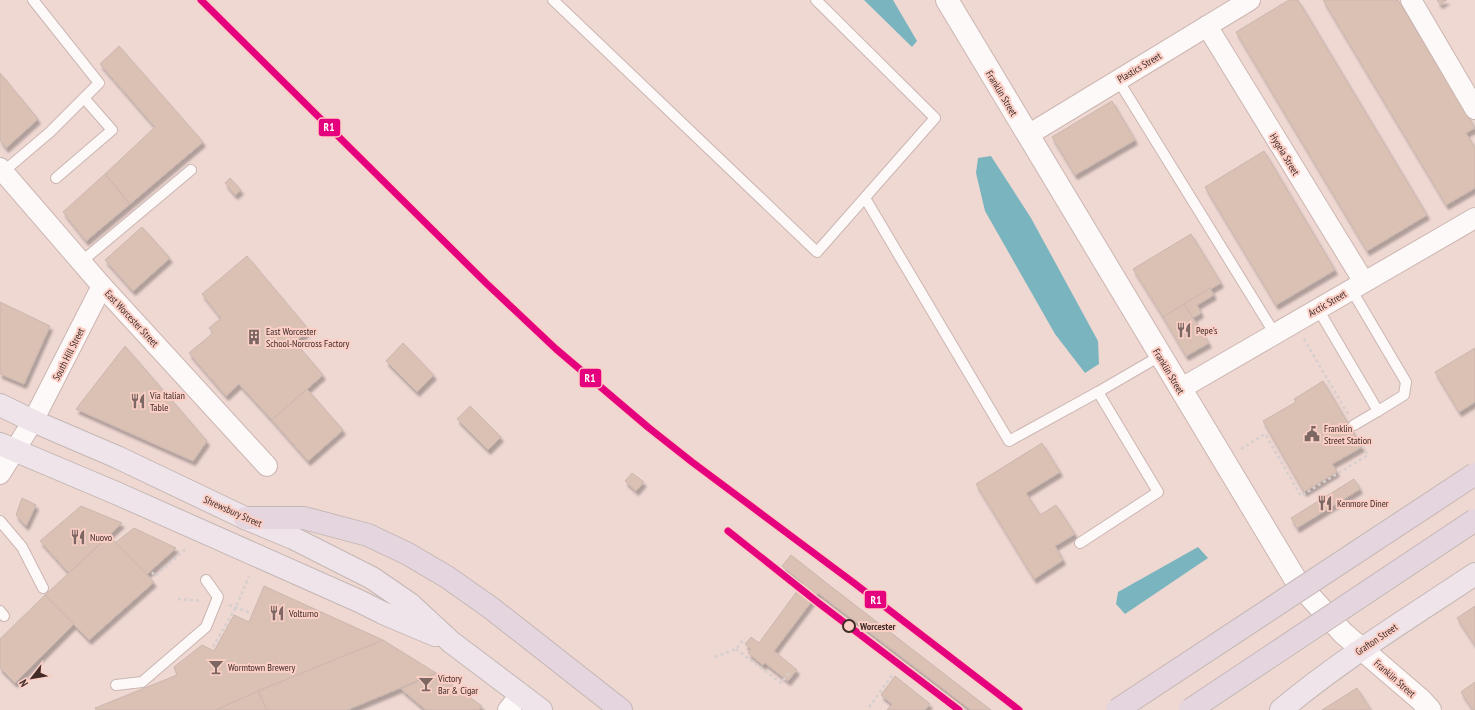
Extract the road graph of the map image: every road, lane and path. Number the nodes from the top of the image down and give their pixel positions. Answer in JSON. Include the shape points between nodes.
{"nodes":[{"id":1,"x":33,"y":0,"type":"edge"},
{"id":2,"x":553,"y":0,"type":"edge"},
{"id":3,"x":816,"y":0,"type":"edge"},
{"id":4,"x":947,"y":0,"type":"edge"},
{"id":5,"x":1250,"y":0,"type":"edge"},
{"id":6,"x":1411,"y":0,"type":"edge"},
{"id":7,"x":1207,"y":26,"type":"junction"},
{"id":8,"x":1118,"y":80,"type":"junction"},
{"id":9,"x":84,"y":98,"type":"junction"},
{"id":10,"x":1475,"y":110,"type":"edge"},
{"id":11,"x":1028,"y":135,"type":"junction"},
{"id":12,"x":191,"y":170,"type":"dead end"},
{"id":13,"x":3,"y":177,"type":"edge"},
{"id":14,"x":56,"y":178,"type":"dead end"},
{"id":15,"x":865,"y":198,"type":"junction"},
{"id":16,"x":1475,"y":218,"type":"edge"},
{"id":17,"x":81,"y":262,"type":"junction"},
{"id":18,"x":102,"y":286,"type":"junction"},
{"id":19,"x":1357,"y":286,"type":"junction"},
{"id":20,"x":1318,"y":309,"type":"junction"},
{"id":21,"x":1275,"y":334,"type":"junction"},
{"id":22,"x":1301,"y":335,"type":"dead end"},
{"id":23,"x":1160,"y":356,"type":"junction"},
{"id":24,"x":1180,"y":389,"type":"junction"},
{"id":25,"x":1098,"y":392,"type":"junction"},
{"id":26,"x":0,"y":405,"type":"edge"},
{"id":27,"x":1378,"y":411,"type":"junction"},
{"id":28,"x":33,"y":421,"type":"junction"},
{"id":29,"x":1354,"y":425,"type":"junction"},
{"id":30,"x":7,"y":447,"type":"edge"},
{"id":31,"x":1238,"y":451,"type":"dead end"},
{"id":32,"x":1475,"y":462,"type":"edge"},
{"id":33,"x":267,"y":466,"type":"dead end"},
{"id":34,"x":0,"y":474,"type":"edge"},
{"id":35,"x":1475,"y":474,"type":"edge"},
{"id":36,"x":245,"y":518,"type":"junction"},
{"id":37,"x":1475,"y":520,"type":"edge"},
{"id":38,"x":0,"y":521,"type":"edge"},
{"id":39,"x":1392,"y":528,"type":"junction"},
{"id":40,"x":1080,"y":543,"type":"dead end"},
{"id":41,"x":187,"y":548,"type":"dead end"},
{"id":42,"x":152,"y":572,"type":"dead end"},
{"id":43,"x":1475,"y":574,"type":"edge"},
{"id":44,"x":249,"y":576,"type":"dead end"},
{"id":45,"x":206,"y":580,"type":"dead end"},
{"id":46,"x":43,"y":588,"type":"dead end"},
{"id":47,"x":178,"y":599,"type":"dead end"},
{"id":48,"x":208,"y":602,"type":"dead end"},
{"id":49,"x":227,"y":604,"type":"dead end"},
{"id":50,"x":236,"y":607,"type":"junction"},
{"id":51,"x":251,"y":613,"type":"dead end"},
{"id":52,"x":745,"y":638,"type":"dead end"},
{"id":53,"x":451,"y":642,"type":"junction"},
{"id":54,"x":213,"y":647,"type":"dead end"},
{"id":55,"x":736,"y":649,"type":"junction"},
{"id":56,"x":1361,"y":649,"type":"junction"},
{"id":57,"x":715,"y":656,"type":"dead end"},
{"id":58,"x":1174,"y":672,"type":"junction"},
{"id":59,"x":789,"y":673,"type":"dead end"},
{"id":60,"x":893,"y":674,"type":"dead end"},
{"id":61,"x":116,"y":685,"type":"dead end"},
{"id":62,"x":514,"y":702,"type":"edge"},
{"id":63,"x":869,"y":707,"type":"dead end"},
{"id":64,"x":541,"y":710,"type":"edge"},
{"id":65,"x":621,"y":710,"type":"edge"},
{"id":66,"x":1106,"y":710,"type":"edge"},
{"id":67,"x":1117,"y":710,"type":"edge"},
{"id":68,"x":1190,"y":710,"type":"edge"},
{"id":69,"x":1281,"y":710,"type":"edge"},
{"id":70,"x":1430,"y":710,"type":"edge"}],
"edges":[{"from":1,"to":9,"type":"lane","via":[[99,83]]},
{"from":2,"to":15,"type":"lane","via":[[817,252]]},
{"from":3,"to":15,"type":"lane","via":[[935,118]]},
{"from":4,"to":11,"type":"main road","name":"Franklin Street"},
{"from":5,"to":7,"type":"street","name":"Plastics Street"},
{"from":6,"to":10,"type":"street"},
{"from":7,"to":8,"type":"street","name":"Plastics Street"},
{"from":7,"to":19,"type":"street","name":"Hygeia Street"},
{"from":8,"to":11,"type":"street","name":"Plastics Street"},
{"from":8,"to":21,"type":"lane"},
{"from":9,"to":13,"type":"lane"},
{"from":9,"to":14,"type":"lane","via":[[112,130]]},
{"from":11,"to":23,"type":"main road","name":"Franklin Street"},
{"from":12,"to":17,"type":"lane"},
{"from":13,"to":17,"type":"street","name":"East Worcester Street"},
{"from":15,"to":25,"type":"lane","via":[[1009,441]]},
{"from":16,"to":19,"type":"street","name":"Arctic Street"},
{"from":17,"to":18,"type":"street","name":"East Worcester Street"},
{"from":18,"to":28,"type":"street","name":"South Hill Street"},
{"from":18,"to":33,"type":"street","name":"East Worcester Street"},
{"from":19,"to":20,"type":"street","name":"Arctic Street"},
{"from":19,"to":27,"type":"lane","via":[[1406,382],[1404,395]]},
{"from":20,"to":21,"type":"street","name":"Arctic Street"},
{"from":20,"to":27,"type":"lane"},
{"from":21,"to":24,"type":"street","name":"Arctic Street"},
{"from":22,"to":29,"type":"path"},
{"from":23,"to":24,"type":"main road","name":"Franklin Street"},
{"from":23,"to":25,"type":"lane"},
{"from":24,"to":56,"type":"main road","name":"Franklin Street","via":[[1297,582],[1339,629]]},
{"from":25,"to":40,"type":"lane","via":[[1158,492]]},
{"from":26,"to":28,"type":"main road","name":"Shrewsbury Street"},
{"from":27,"to":29,"type":"lane"},
{"from":28,"to":30,"type":"street","name":"South Hill Street"},
{"from":28,"to":36,"type":"main road","name":"Shrewsbury Street","via":[[117,457]]},
{"from":29,"to":31,"type":"path","via":[[1365,443],[1362,445],[1368,455],[1301,496],[1265,434]]},
{"from":30,"to":34,"type":"street","name":"South Hill Street"},
{"from":30,"to":53,"type":"main road","name":"Shrewsbury Street"},
{"from":32,"to":39,"type":"highway","bridge":true},
{"from":35,"to":39,"type":"highway","bridge":true},
{"from":36,"to":53,"type":"main road","name":"Shrewsbury Street","via":[[293,538],[372,578],[410,604]]},
{"from":36,"to":65,"type":"highway","via":[[304,518],[368,535],[408,554],[491,608]]},
{"from":37,"to":68,"type":"highway","bridge":true},
{"from":38,"to":46,"type":"lane","via":[[22,547]]},
{"from":39,"to":58,"type":"highway","bridge":true},
{"from":41,"to":42,"type":"path","via":[[155,576]]},
{"from":43,"to":56,"type":"main road","name":"Grafton Street"},
{"from":44,"to":50,"type":"path"},
{"from":45,"to":61,"type":"lane","via":[[218,597],[206,626],[142,682]]},
{"from":47,"to":48,"type":"path"},
{"from":49,"to":50,"type":"path"},
{"from":50,"to":51,"type":"path"},
{"from":50,"to":54,"type":"path"},
{"from":52,"to":55,"type":"path"},
{"from":53,"to":62,"type":"main road","name":"Shrewsbury Street"},
{"from":55,"to":57,"type":"path"},
{"from":55,"to":59,"type":"path","via":[[781,683]]},
{"from":56,"to":69,"type":"main road","name":"Grafton Street"},
{"from":56,"to":70,"type":"main road","name":"Franklin Street"},
{"from":58,"to":66,"type":"highway","bridge":true},
{"from":58,"to":67,"type":"highway","bridge":true},
{"from":60,"to":63,"type":"path"},
{"from":62,"to":64,"type":"main road","name":"Shrewsbury Street"}]}
